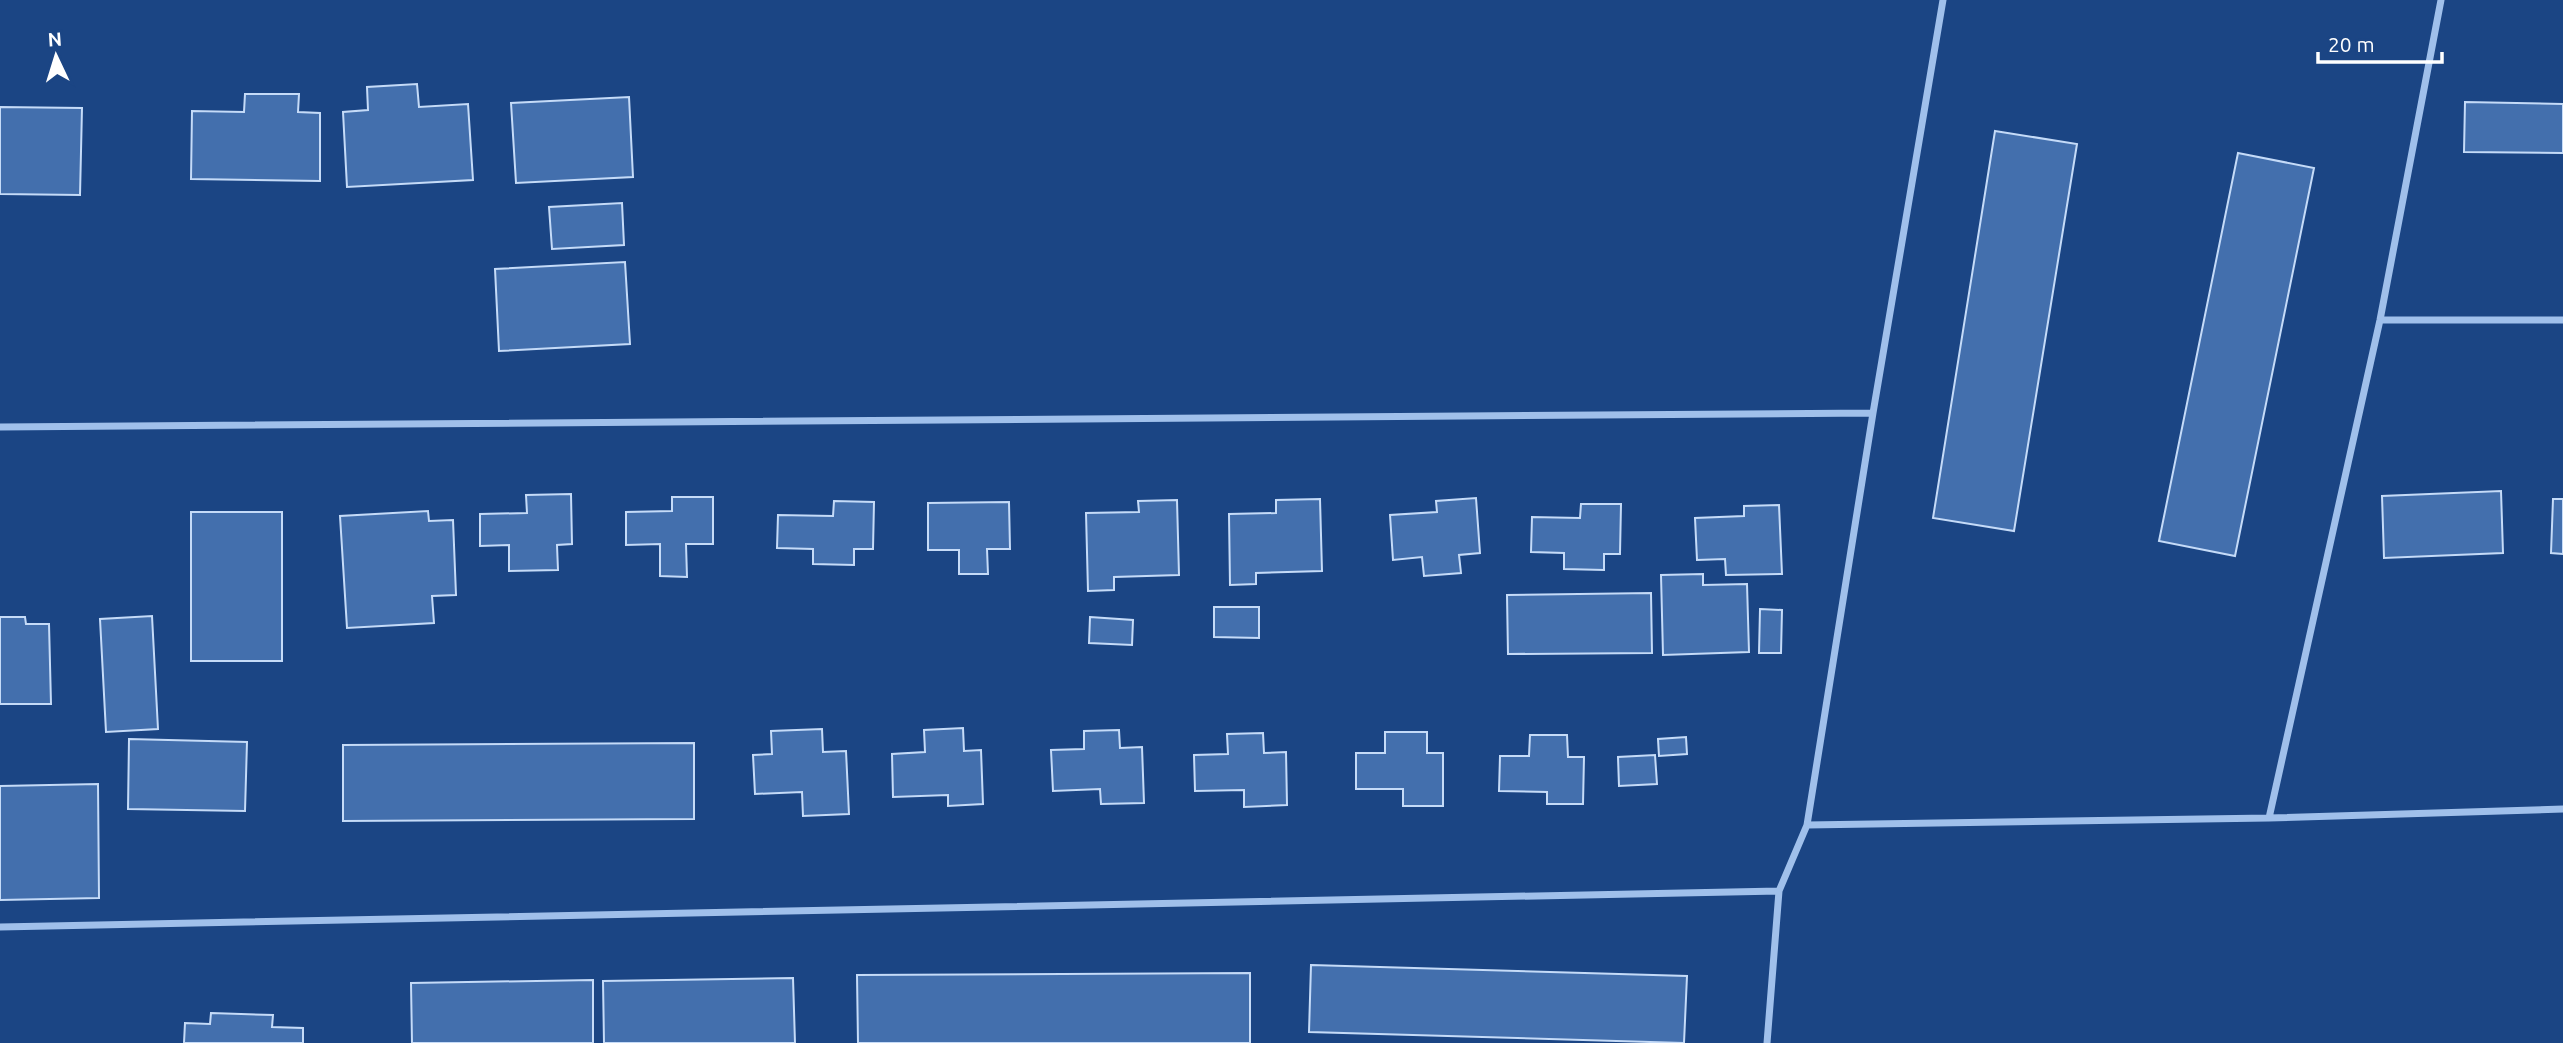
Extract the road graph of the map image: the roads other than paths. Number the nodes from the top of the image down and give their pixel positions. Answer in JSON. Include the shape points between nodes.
{"nodes":[{"id":1,"x":1943,"y":0,"type":"edge"},
{"id":2,"x":2441,"y":0,"type":"edge"},
{"id":3,"x":2380,"y":320,"type":"junction"},
{"id":4,"x":2563,"y":320,"type":"edge"},
{"id":5,"x":1873,"y":413,"type":"junction"},
{"id":6,"x":0,"y":427,"type":"edge"},
{"id":7,"x":2563,"y":809,"type":"edge"},
{"id":8,"x":2269,"y":818,"type":"junction"},
{"id":9,"x":1807,"y":825,"type":"junction"},
{"id":10,"x":1779,"y":891,"type":"junction"},
{"id":11,"x":0,"y":928,"type":"edge"},
{"id":12,"x":1767,"y":1043,"type":"edge"}],
"edges":[{"from":1,"to":5,"type":"street"},
{"from":2,"to":3,"type":"street"},
{"from":3,"to":4,"type":"street"},
{"from":3,"to":8,"type":"street"},
{"from":5,"to":6,"type":"street"},
{"from":5,"to":9,"type":"street"},
{"from":7,"to":8,"type":"street"},
{"from":8,"to":9,"type":"street"},
{"from":9,"to":10,"type":"street"},
{"from":10,"to":11,"type":"street"},
{"from":10,"to":12,"type":"street"}]}
